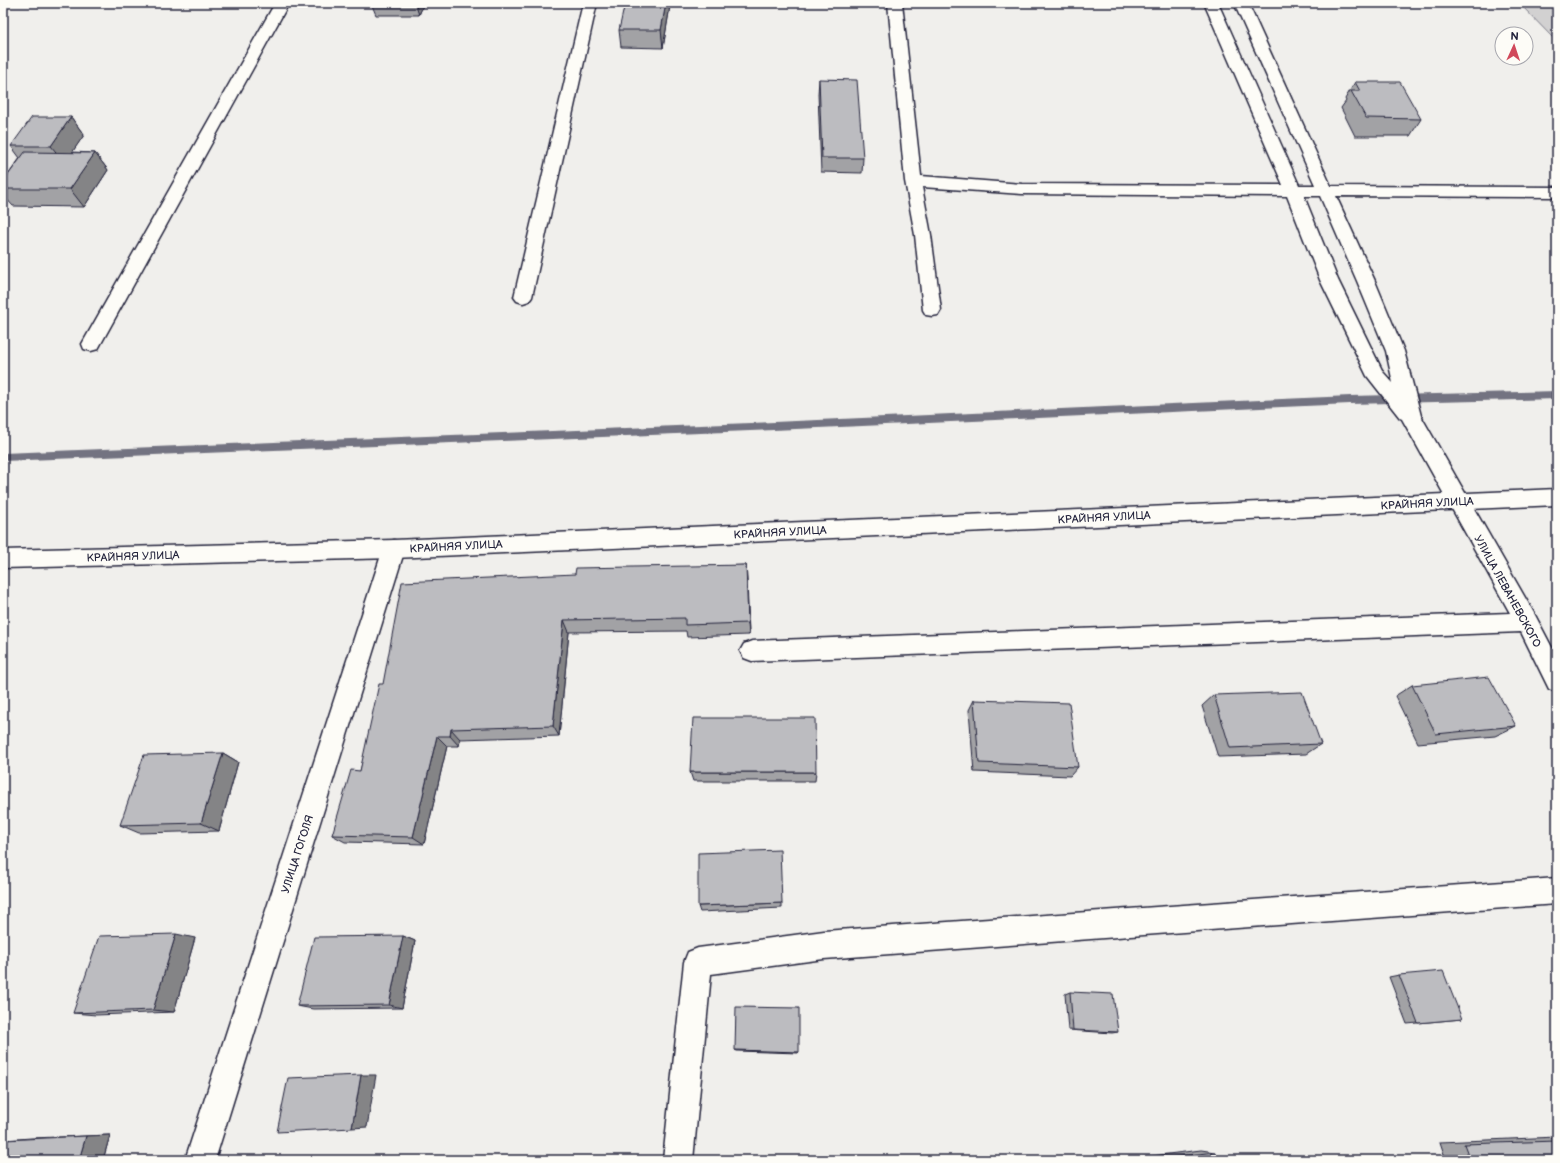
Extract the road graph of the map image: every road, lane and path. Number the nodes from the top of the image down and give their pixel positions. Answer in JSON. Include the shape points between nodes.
{"nodes":[{"id":1,"x":282,"y":3,"type":"edge"},
{"id":2,"x":590,"y":3,"type":"edge"},
{"id":3,"x":895,"y":3,"type":"edge"},
{"id":4,"x":1211,"y":3,"type":"edge"},
{"id":5,"x":1240,"y":3,"type":"edge"},
{"id":6,"x":913,"y":181,"type":"junction"},
{"id":7,"x":1294,"y":192,"type":"junction"},
{"id":8,"x":1325,"y":192,"type":"junction"},
{"id":9,"x":1557,"y":192,"type":"edge"},
{"id":10,"x":523,"y":297,"type":"dead end"},
{"id":11,"x":932,"y":310,"type":"dead end"},
{"id":12,"x":91,"y":344,"type":"dead end"},
{"id":13,"x":1411,"y":417,"type":"junction"},
{"id":14,"x":1557,"y":497,"type":"edge"},
{"id":15,"x":1459,"y":502,"type":"junction"},
{"id":16,"x":394,"y":549,"type":"junction"},
{"id":17,"x":3,"y":559,"type":"edge"},
{"id":18,"x":1527,"y":622,"type":"junction"},
{"id":19,"x":752,"y":651,"type":"dead end"},
{"id":20,"x":1557,"y":681,"type":"edge"},
{"id":21,"x":1557,"y":891,"type":"edge"},
{"id":22,"x":200,"y":1160,"type":"edge"},
{"id":23,"x":678,"y":1160,"type":"edge"}],
"edges":[{"from":1,"to":12,"type":"street"},
{"from":2,"to":10,"type":"street"},
{"from":3,"to":6,"type":"street"},
{"from":4,"to":7,"type":"street"},
{"from":5,"to":8,"type":"street"},
{"from":6,"to":7,"type":"street","via":[[1022,189]]},
{"from":6,"to":11,"type":"street","via":[[923,235]]},
{"from":7,"to":8,"type":"street"},
{"from":7,"to":13,"type":"street","via":[[1329,280],[1376,376]]},
{"from":8,"to":9,"type":"street"},
{"from":8,"to":13,"type":"street","via":[[1395,351]]},
{"from":13,"to":15,"type":"street","name":"УЛИЦА ЛЕВАНЕВСКОГО"},
{"from":14,"to":15,"type":"street","name":"КРАЙНЯЯ УЛИЦА"},
{"from":15,"to":16,"type":"street","name":"КРАЙНЯЯ УЛИЦА"},
{"from":15,"to":18,"type":"street","name":"УЛИЦА ЛЕВАНЕВСКОГО"},
{"from":16,"to":17,"type":"street","name":"КРАЙНЯЯ УЛИЦА"},
{"from":16,"to":22,"type":"street","name":"УЛИЦА ГОГОЛЯ"},
{"from":18,"to":19,"type":"street"},
{"from":18,"to":20,"type":"street","name":"УЛИЦА ЛЕВАНЕВСКОГО"},
{"from":21,"to":23,"type":"street","via":[[824,945],[698,962]]}]}
